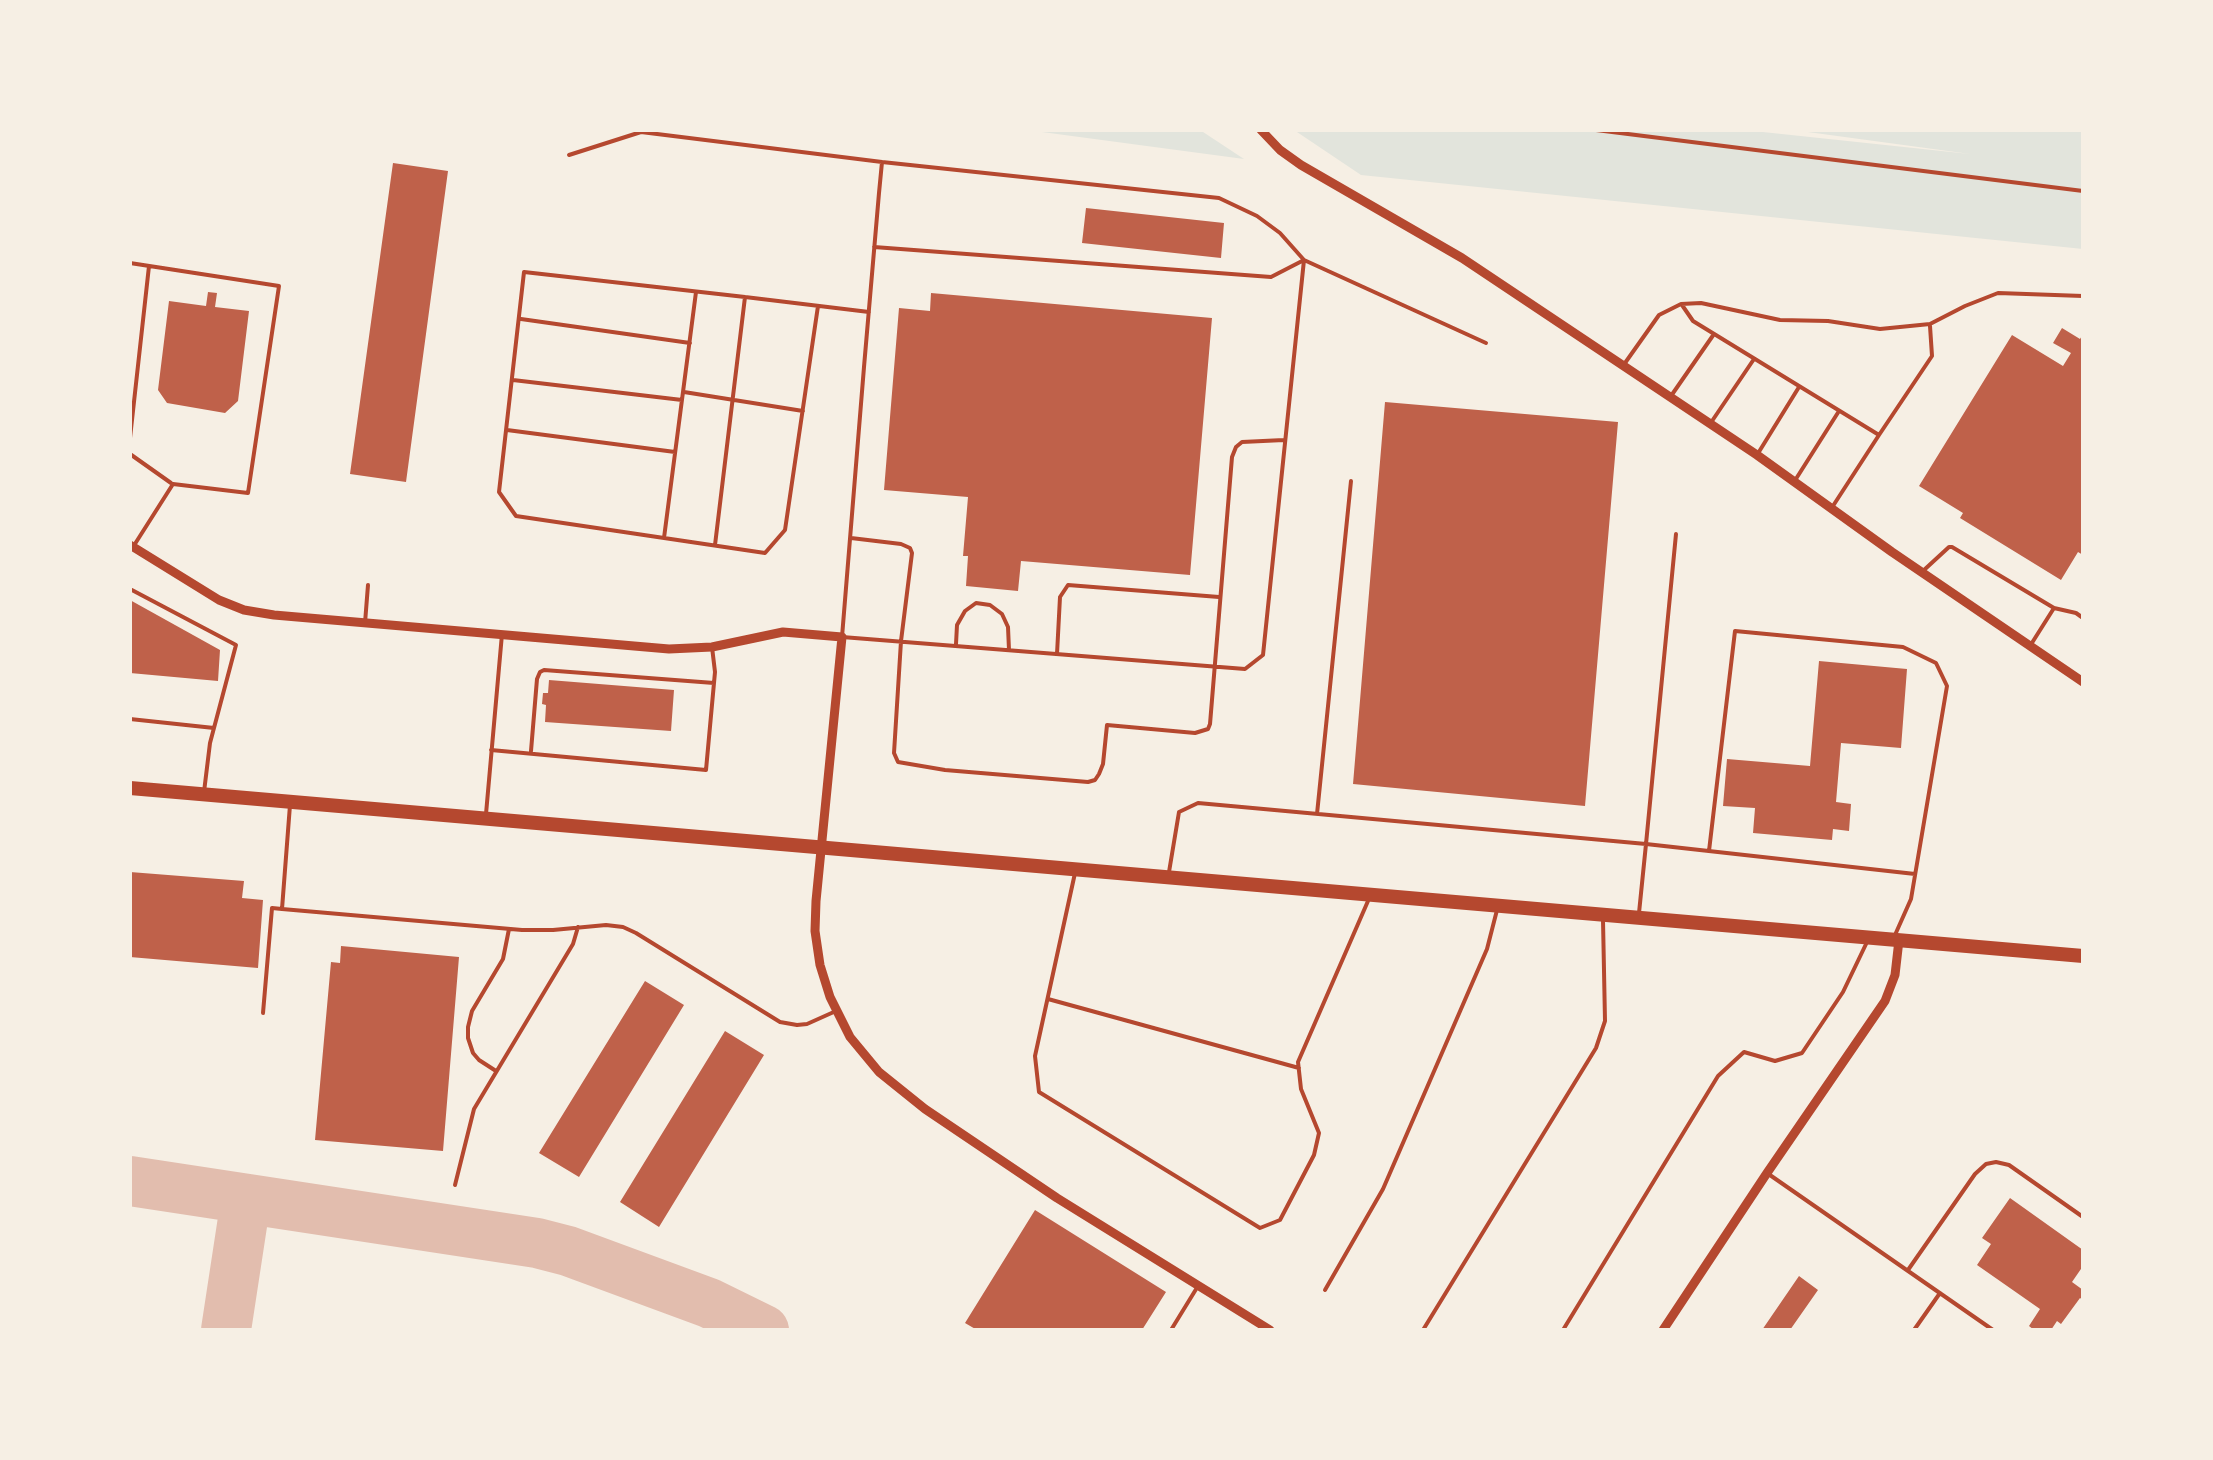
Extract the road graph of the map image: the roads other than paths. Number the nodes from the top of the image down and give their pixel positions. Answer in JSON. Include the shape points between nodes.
{"nodes":[{"id":1,"x":1261,"y":130,"type":"edge"},
{"id":2,"x":568,"y":155,"type":"dead end"},
{"id":3,"x":882,"y":162,"type":"junction"},
{"id":4,"x":874,"y":247,"type":"junction"},
{"id":5,"x":1304,"y":260,"type":"junction"},
{"id":6,"x":130,"y":263,"type":"edge"},
{"id":7,"x":148,"y":266,"type":"junction"},
{"id":8,"x":696,"y":292,"type":"junction"},
{"id":9,"x":2081,"y":296,"type":"edge"},
{"id":10,"x":745,"y":297,"type":"junction"},
{"id":11,"x":1681,"y":304,"type":"junction"},
{"id":12,"x":818,"y":306,"type":"junction"},
{"id":13,"x":869,"y":312,"type":"junction"},
{"id":14,"x":519,"y":319,"type":"junction"},
{"id":15,"x":1930,"y":324,"type":"junction"},
{"id":16,"x":1714,"y":334,"type":"junction"},
{"id":17,"x":1486,"y":342,"type":"dead end"},
{"id":18,"x":690,"y":343,"type":"junction"},
{"id":19,"x":1754,"y":360,"type":"junction"},
{"id":20,"x":1622,"y":365,"type":"junction"},
{"id":21,"x":512,"y":380,"type":"junction"},
{"id":22,"x":1799,"y":386,"type":"junction"},
{"id":23,"x":684,"y":392,"type":"junction"},
{"id":24,"x":1670,"y":397,"type":"junction"},
{"id":25,"x":732,"y":399,"type":"junction"},
{"id":26,"x":682,"y":400,"type":"junction"},
{"id":27,"x":802,"y":410,"type":"junction"},
{"id":28,"x":1839,"y":411,"type":"junction"},
{"id":29,"x":1710,"y":424,"type":"junction"},
{"id":30,"x":506,"y":430,"type":"junction"},
{"id":31,"x":1879,"y":435,"type":"junction"},
{"id":32,"x":130,"y":438,"type":"edge"},
{"id":33,"x":1284,"y":440,"type":"junction"},
{"id":34,"x":676,"y":452,"type":"junction"},
{"id":35,"x":130,"y":454,"type":"edge"},
{"id":36,"x":1756,"y":454,"type":"junction"},
{"id":37,"x":1351,"y":481,"type":"dead end"},
{"id":38,"x":1794,"y":482,"type":"junction"},
{"id":39,"x":173,"y":484,"type":"junction"},
{"id":40,"x":1831,"y":509,"type":"junction"},
{"id":41,"x":1676,"y":534,"type":"dead end"},
{"id":42,"x":664,"y":538,"type":"junction"},
{"id":43,"x":850,"y":538,"type":"junction"},
{"id":44,"x":715,"y":545,"type":"junction"},
{"id":45,"x":132,"y":546,"type":"edge"},
{"id":46,"x":1922,"y":572,"type":"junction"},
{"id":47,"x":368,"y":584,"type":"dead end"},
{"id":48,"x":130,"y":588,"type":"edge"},
{"id":49,"x":1220,"y":597,"type":"junction"},
{"id":50,"x":2054,"y":608,"type":"junction"},
{"id":51,"x":2083,"y":618,"type":"edge"},
{"id":52,"x":364,"y":622,"type":"junction"},
{"id":53,"x":502,"y":634,"type":"junction"},
{"id":54,"x":842,"y":637,"type":"junction"},
{"id":55,"x":902,"y":642,"type":"junction"},
{"id":56,"x":956,"y":646,"type":"junction"},
{"id":57,"x":2030,"y":646,"type":"junction"},
{"id":58,"x":712,"y":647,"type":"junction"},
{"id":59,"x":1009,"y":650,"type":"junction"},
{"id":60,"x":1057,"y":654,"type":"junction"},
{"id":61,"x":1215,"y":667,"type":"junction"},
{"id":62,"x":2083,"y":682,"type":"edge"},
{"id":63,"x":714,"y":683,"type":"junction"},
{"id":64,"x":130,"y":719,"type":"edge"},
{"id":65,"x":214,"y":728,"type":"junction"},
{"id":66,"x":492,"y":750,"type":"junction"},
{"id":67,"x":531,"y":753,"type":"junction"},
{"id":68,"x":130,"y":788,"type":"edge"},
{"id":69,"x":204,"y":794,"type":"junction"},
{"id":70,"x":291,"y":802,"type":"junction"},
{"id":71,"x":1317,"y":814,"type":"junction"},
{"id":72,"x":485,"y":818,"type":"junction"},
{"id":73,"x":1646,"y":844,"type":"junction"},
{"id":74,"x":822,"y":846,"type":"junction"},
{"id":75,"x":1709,"y":851,"type":"junction"},
{"id":76,"x":1076,"y":868,"type":"junction"},
{"id":77,"x":1915,"y":874,"type":"junction"},
{"id":78,"x":1168,"y":876,"type":"junction"},
{"id":79,"x":1371,"y":894,"type":"junction"},
{"id":80,"x":1498,"y":905,"type":"junction"},
{"id":81,"x":282,"y":909,"type":"junction"},
{"id":82,"x":1603,"y":914,"type":"junction"},
{"id":83,"x":1638,"y":918,"type":"junction"},
{"id":84,"x":578,"y":928,"type":"junction"},
{"id":85,"x":509,"y":929,"type":"junction"},
{"id":86,"x":1869,"y":937,"type":"junction"},
{"id":87,"x":1896,"y":940,"type":"junction"},
{"id":88,"x":2083,"y":956,"type":"edge"},
{"id":89,"x":1048,"y":998,"type":"junction"},
{"id":90,"x":836,"y":1010,"type":"junction"},
{"id":91,"x":264,"y":1013,"type":"dead end"},
{"id":92,"x":1299,"y":1068,"type":"junction"},
{"id":93,"x":496,"y":1071,"type":"junction"},
{"id":94,"x":1767,"y":1173,"type":"junction"},
{"id":95,"x":456,"y":1185,"type":"dead end"},
{"id":96,"x":2083,"y":1217,"type":"edge"},
{"id":97,"x":1908,"y":1271,"type":"junction"},
{"id":98,"x":1198,"y":1286,"type":"junction"},
{"id":99,"x":1325,"y":1290,"type":"dead end"},
{"id":100,"x":1940,"y":1293,"type":"junction"},
{"id":101,"x":1171,"y":1330,"type":"edge"},
{"id":102,"x":1270,"y":1330,"type":"edge"},
{"id":103,"x":1424,"y":1330,"type":"edge"},
{"id":104,"x":1564,"y":1330,"type":"edge"},
{"id":105,"x":1662,"y":1330,"type":"edge"},
{"id":106,"x":1914,"y":1330,"type":"edge"},
{"id":107,"x":1993,"y":1330,"type":"edge"}],
"edges":[{"from":1,"to":20,"type":"street","via":[[1301,164],[1462,258]]},
{"from":2,"to":3,"type":"lane","via":[[641,132]]},
{"from":3,"to":4,"type":"lane"},
{"from":3,"to":5,"type":"lane","via":[[1219,198],[1257,216]]},
{"from":4,"to":5,"type":"lane","via":[[1272,276]]},
{"from":4,"to":13,"type":"lane"},
{"from":5,"to":17,"type":"lane"},
{"from":5,"to":33,"type":"lane"},
{"from":6,"to":7,"type":"lane"},
{"from":7,"to":32,"type":"lane"},
{"from":7,"to":39,"type":"lane","via":[[279,286],[248,493]]},
{"from":8,"to":10,"type":"lane"},
{"from":8,"to":14,"type":"lane","via":[[524,272]]},
{"from":8,"to":18,"type":"lane"},
{"from":9,"to":15,"type":"lane","via":[[1998,293]]},
{"from":10,"to":12,"type":"lane"},
{"from":10,"to":25,"type":"lane"},
{"from":11,"to":15,"type":"lane","via":[[1880,329]]},
{"from":11,"to":16,"type":"lane"},
{"from":11,"to":20,"type":"lane","via":[[1659,316]]},
{"from":12,"to":13,"type":"lane"},
{"from":12,"to":27,"type":"lane"},
{"from":13,"to":43,"type":"lane"},
{"from":14,"to":18,"type":"lane"},
{"from":14,"to":21,"type":"lane"},
{"from":15,"to":31,"type":"lane","via":[[1932,356]]},
{"from":16,"to":19,"type":"lane"},
{"from":16,"to":24,"type":"lane"},
{"from":18,"to":23,"type":"lane"},
{"from":19,"to":22,"type":"lane"},
{"from":19,"to":29,"type":"lane"},
{"from":20,"to":24,"type":"street"},
{"from":21,"to":26,"type":"lane"},
{"from":21,"to":30,"type":"lane"},
{"from":22,"to":28,"type":"lane"},
{"from":22,"to":36,"type":"lane"},
{"from":23,"to":25,"type":"lane"},
{"from":23,"to":26,"type":"lane"},
{"from":24,"to":29,"type":"street"},
{"from":25,"to":27,"type":"lane"},
{"from":25,"to":44,"type":"lane"},
{"from":26,"to":34,"type":"lane"},
{"from":27,"to":44,"type":"lane","via":[[785,530],[764,553]]},
{"from":28,"to":31,"type":"lane"},
{"from":28,"to":38,"type":"lane"},
{"from":29,"to":36,"type":"street"},
{"from":30,"to":34,"type":"lane"},
{"from":30,"to":42,"type":"lane","via":[[498,492],[516,516]]},
{"from":31,"to":40,"type":"lane"},
{"from":33,"to":49,"type":"lane","via":[[1248,440],[1236,447]]},
{"from":33,"to":61,"type":"lane","via":[[1263,655],[1245,669]]},
{"from":34,"to":42,"type":"lane"},
{"from":35,"to":39,"type":"lane"},
{"from":36,"to":38,"type":"street"},
{"from":37,"to":71,"type":"lane"},
{"from":38,"to":40,"type":"street"},
{"from":39,"to":45,"type":"lane"},
{"from":40,"to":46,"type":"street"},
{"from":41,"to":73,"type":"lane"},
{"from":42,"to":44,"type":"lane"},
{"from":43,"to":54,"type":"lane"},
{"from":43,"to":55,"type":"lane","via":[[910,548]]},
{"from":45,"to":52,"type":"street","via":[[231,606]]},
{"from":46,"to":50,"type":"lane","via":[[1952,547]]},
{"from":46,"to":57,"type":"street"},
{"from":47,"to":52,"type":"lane"},
{"from":48,"to":65,"type":"lane","via":[[236,645]]},
{"from":49,"to":60,"type":"lane","via":[[1068,584],[1060,597]]},
{"from":49,"to":61,"type":"lane"},
{"from":50,"to":51,"type":"lane"},
{"from":50,"to":57,"type":"lane"},
{"from":52,"to":53,"type":"street"},
{"from":53,"to":58,"type":"street"},
{"from":53,"to":66,"type":"lane"},
{"from":54,"to":55,"type":"lane"},
{"from":54,"to":58,"type":"street","via":[[772,633]]},
{"from":54,"to":74,"type":"street"},
{"from":55,"to":56,"type":"lane"},
{"from":55,"to":61,"type":"lane","via":[[898,762],[1088,782],[1103,764],[1107,725],[1208,729]]},
{"from":56,"to":59,"type":"lane"},
{"from":56,"to":59,"type":"lane","via":[[957,625],[976,603],[1002,614]]},
{"from":57,"to":62,"type":"street"},
{"from":58,"to":63,"type":"lane"},
{"from":59,"to":60,"type":"lane"},
{"from":60,"to":61,"type":"lane"},
{"from":63,"to":67,"type":"lane","via":[[544,670],[536,679]]},
{"from":63,"to":67,"type":"lane","via":[[706,770]]},
{"from":64,"to":65,"type":"lane"},
{"from":65,"to":69,"type":"lane"},
{"from":66,"to":67,"type":"lane"},
{"from":66,"to":72,"type":"lane"},
{"from":68,"to":69,"type":"main road"},
{"from":69,"to":70,"type":"main road"},
{"from":70,"to":72,"type":"main road"},
{"from":70,"to":81,"type":"lane"},
{"from":71,"to":73,"type":"lane"},
{"from":71,"to":78,"type":"lane","via":[[1198,804],[1179,812]]},
{"from":72,"to":74,"type":"main road"},
{"from":73,"to":75,"type":"lane"},
{"from":73,"to":83,"type":"lane"},
{"from":74,"to":76,"type":"main road"},
{"from":74,"to":90,"type":"street","via":[[815,931]]},
{"from":75,"to":77,"type":"lane"},
{"from":75,"to":77,"type":"lane","via":[[1734,631],[1903,647],[1936,663],[1947,686]]},
{"from":76,"to":78,"type":"main road"},
{"from":76,"to":89,"type":"lane"},
{"from":77,"to":87,"type":"lane"},
{"from":78,"to":79,"type":"main road"},
{"from":79,"to":80,"type":"main road"},
{"from":79,"to":92,"type":"lane"},
{"from":80,"to":82,"type":"main road"},
{"from":80,"to":99,"type":"lane","via":[[1486,950],[1383,1189]]},
{"from":81,"to":85,"type":"lane"},
{"from":81,"to":91,"type":"lane","via":[[272,908]]},
{"from":82,"to":83,"type":"main road"},
{"from":82,"to":103,"type":"lane","via":[[1605,1021],[1596,1048]]},
{"from":83,"to":86,"type":"main road"},
{"from":84,"to":85,"type":"lane"},
{"from":84,"to":90,"type":"lane","via":[[630,929],[788,1024],[806,1024]]},
{"from":84,"to":93,"type":"lane"},
{"from":85,"to":93,"type":"lane","via":[[503,959],[468,1027],[473,1054]]},
{"from":86,"to":87,"type":"main road"},
{"from":86,"to":104,"type":"lane","via":[[1802,1053],[1774,1061],[1744,1052],[1718,1076]]},
{"from":87,"to":88,"type":"main road"},
{"from":87,"to":94,"type":"street","via":[[1895,975],[1885,1002]]},
{"from":89,"to":92,"type":"lane"},
{"from":89,"to":92,"type":"lane","via":[[1036,1056],[1039,1092],[1260,1228],[1280,1220],[1314,1156],[1319,1133]]},
{"from":90,"to":98,"type":"street","via":[[860,1050],[906,1095]]},
{"from":93,"to":95,"type":"lane","via":[[474,1109]]},
{"from":94,"to":97,"type":"lane"},
{"from":94,"to":105,"type":"street"},
{"from":96,"to":97,"type":"lane","via":[[2009,1166],[1986,1164]]},
{"from":97,"to":100,"type":"lane"},
{"from":98,"to":101,"type":"lane"},
{"from":98,"to":102,"type":"street"},
{"from":100,"to":106,"type":"lane"},
{"from":100,"to":107,"type":"lane"}]}
